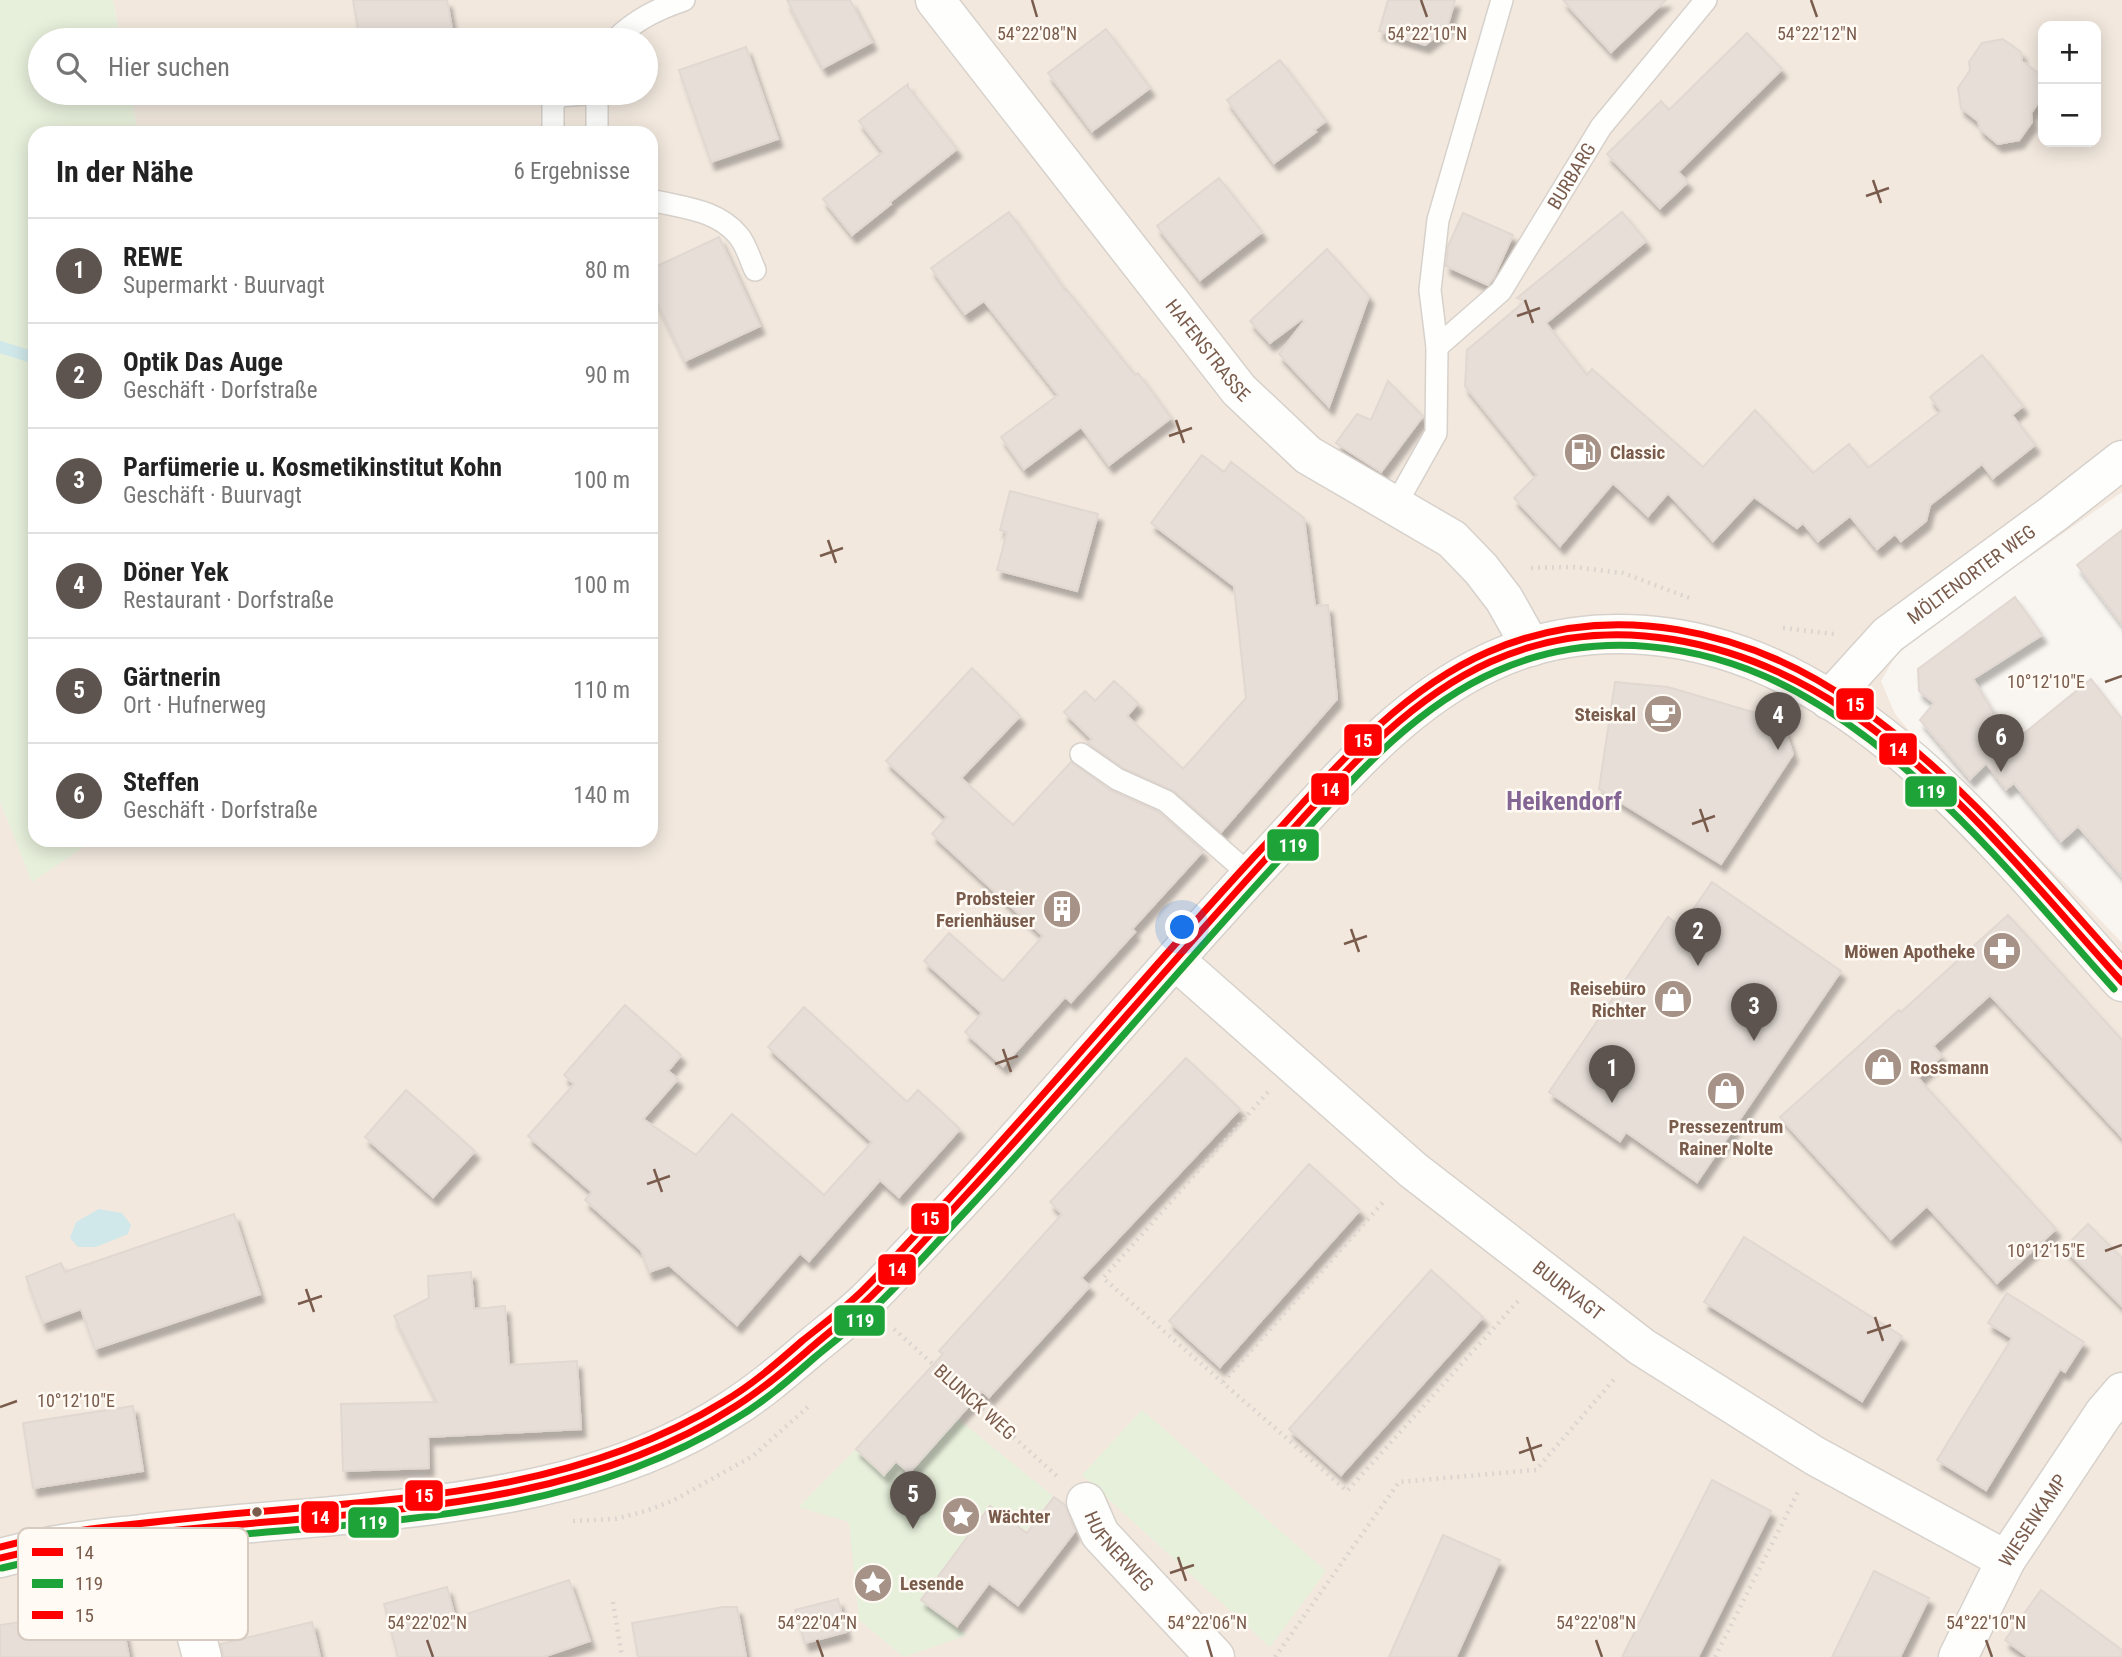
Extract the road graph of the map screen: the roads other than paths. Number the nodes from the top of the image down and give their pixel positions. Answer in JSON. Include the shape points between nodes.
{"nodes":[{"id":1,"x":684,"y":0,"type":"edge"},
{"id":2,"x":935,"y":0,"type":"edge"},
{"id":3,"x":1502,"y":0,"type":"edge"},
{"id":4,"x":1706,"y":0,"type":"edge"},
{"id":5,"x":629,"y":28,"type":"edge"},
{"id":6,"x":554,"y":105,"type":"edge"},
{"id":7,"x":597,"y":105,"type":"edge"},
{"id":8,"x":553,"y":126,"type":"edge"},
{"id":9,"x":597,"y":126,"type":"edge"},
{"id":10,"x":658,"y":202,"type":"edge"},
{"id":11,"x":755,"y":270,"type":"dead end"},
{"id":12,"x":1437,"y":347,"type":"junction"},
{"id":13,"x":2122,"y":460,"type":"edge"},
{"id":14,"x":1395,"y":506,"type":"junction"},
{"id":15,"x":1531,"y":647,"type":"junction"},
{"id":16,"x":1829,"y":699,"type":"junction"},
{"id":17,"x":1081,"y":754,"type":"dead end"},
{"id":18,"x":1250,"y":875,"type":"junction"},
{"id":19,"x":1175,"y":960,"type":"junction"},
{"id":20,"x":2122,"y":982,"type":"edge"},
{"id":21,"x":2122,"y":1392,"type":"edge"},
{"id":22,"x":1086,"y":1502,"type":"road end"},
{"id":23,"x":203,"y":1528,"type":"edge"},
{"id":24,"x":18,"y":1554,"type":"edge"},
{"id":25,"x":0,"y":1558,"type":"edge"},
{"id":26,"x":2007,"y":1560,"type":"junction"},
{"id":27,"x":198,"y":1640,"type":"edge"},
{"id":28,"x":202,"y":1657,"type":"edge"},
{"id":29,"x":1214,"y":1657,"type":"edge"},
{"id":30,"x":1958,"y":1657,"type":"edge"}],
"edges":[{"from":1,"to":5,"type":"lane"},
{"from":2,"to":14,"type":"street","name":"HAFENSTRASSE","via":[[1240,390],[1308,455]]},
{"from":3,"to":12,"type":"lane","via":[[1438,220],[1430,290]]},
{"from":4,"to":12,"type":"lane","name":"BURBARG","via":[[1601,127],[1501,291]]},
{"from":6,"to":8,"type":"lane"},
{"from":7,"to":9,"type":"lane"},
{"from":10,"to":11,"type":"lane","via":[[701,211],[723,222],[742,242]]},
{"from":12,"to":14,"type":"lane","via":[[1436,433]]},
{"from":13,"to":16,"type":"street","name":"MÖLTENORTER WEG","via":[[1888,635]]},
{"from":14,"to":15,"type":"street","name":"HAFENSTRASSE","via":[[1452,539],[1504,599]]},
{"from":15,"to":16,"type":"street","via":[[1577,637],[1663,636],[1725,649]]},
{"from":15,"to":18,"type":"street","via":[[1483,665],[1421,703],[1370,747]]},
{"from":16,"to":20,"type":"street","via":[[1908,757],[1976,820]]},
{"from":17,"to":18,"type":"lane","via":[[1117,779],[1166,800]]},
{"from":18,"to":19,"type":"street"},
{"from":19,"to":23,"type":"street","via":[[967,1196],[865,1302],[772,1380],[696,1431],[615,1466],[517,1492],[435,1506]]},
{"from":19,"to":26,"type":"street","name":"BUURVAGT","via":[[1413,1170],[1642,1347],[1815,1456]]},
{"from":21,"to":26,"type":"street","name":"WIESENKAMP"},
{"from":22,"to":29,"type":"street","name":"HUFNERWEG","via":[[1100,1534]]},
{"from":24,"to":25,"type":"street"},
{"from":26,"to":30,"type":"street","name":"WIESENKAMP"},
{"from":27,"to":28,"type":"street"}]}
